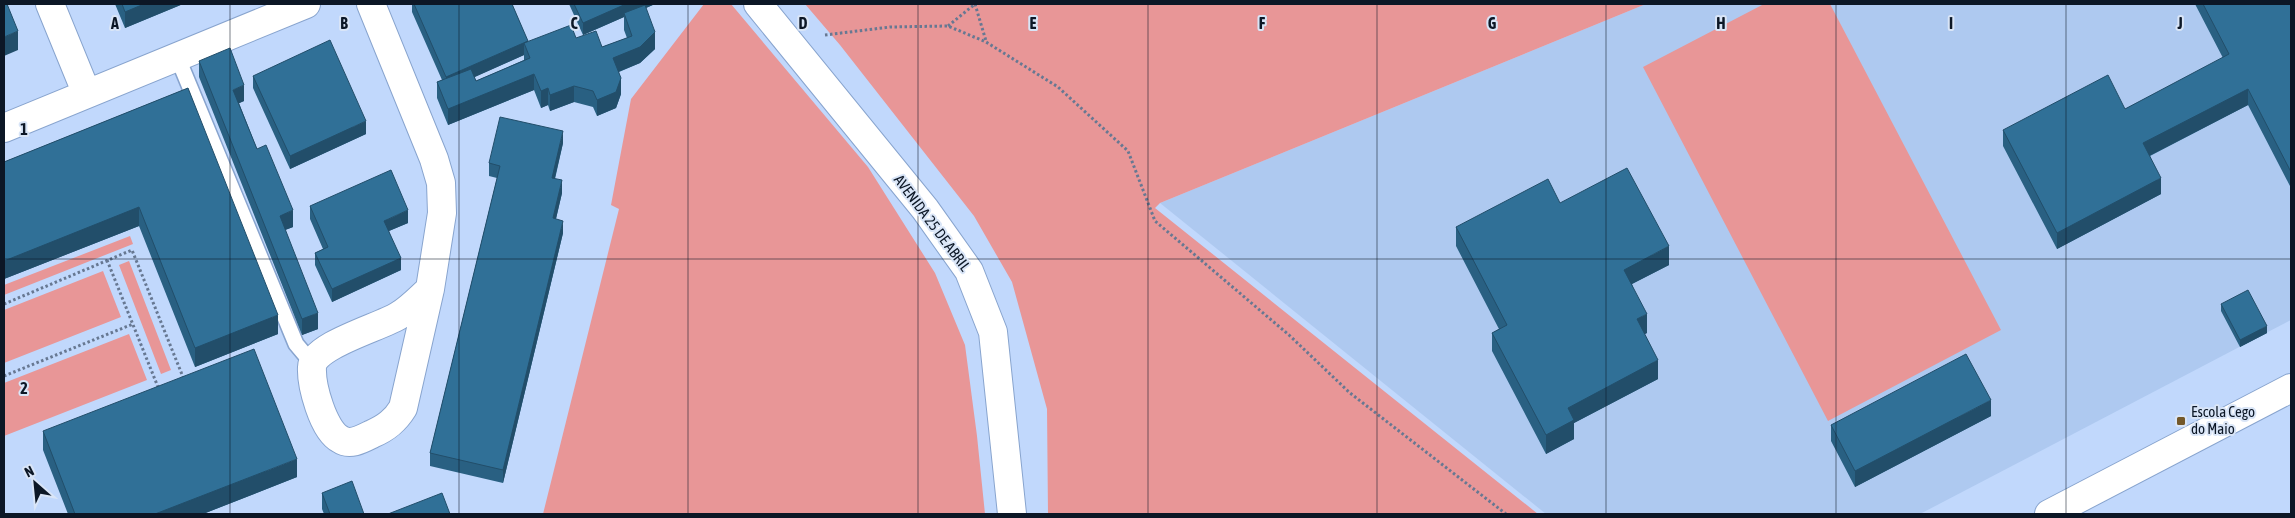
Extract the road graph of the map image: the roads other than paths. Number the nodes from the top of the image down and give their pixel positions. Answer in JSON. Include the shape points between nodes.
{"nodes":[{"id":1,"x":50,"y":4,"type":"edge"},
{"id":2,"x":306,"y":4,"type":"edge"},
{"id":3,"x":371,"y":4,"type":"edge"},
{"id":4,"x":758,"y":4,"type":"edge"},
{"id":5,"x":177,"y":56,"type":"junction"},
{"id":6,"x":86,"y":92,"type":"junction"},
{"id":7,"x":4,"y":128,"type":"edge"},
{"id":8,"x":430,"y":289,"type":"junction"},
{"id":9,"x":312,"y":363,"type":"junction"},
{"id":10,"x":2291,"y":388,"type":"edge"},
{"id":11,"x":1012,"y":514,"type":"edge"},
{"id":12,"x":2049,"y":514,"type":"edge"}],
"edges":[{"from":1,"to":6,"type":"street"},
{"from":2,"to":5,"type":"street"},
{"from":3,"to":8,"type":"street","via":[[441,183],[442,213]]},
{"from":4,"to":11,"type":"street","name":"AVENIDA 25 DE ABRIL","via":[[925,209],[969,271],[993,332]]},
{"from":5,"to":6,"type":"street"},
{"from":5,"to":9,"type":"lane","via":[[296,344]]},
{"from":6,"to":7,"type":"street"},
{"from":8,"to":9,"type":"street","via":[[398,316],[321,352]]},
{"from":8,"to":9,"type":"street","via":[[403,408],[384,429],[355,442],[340,440],[331,431],[318,403],[312,381]]},
{"from":10,"to":12,"type":"street"}]}
